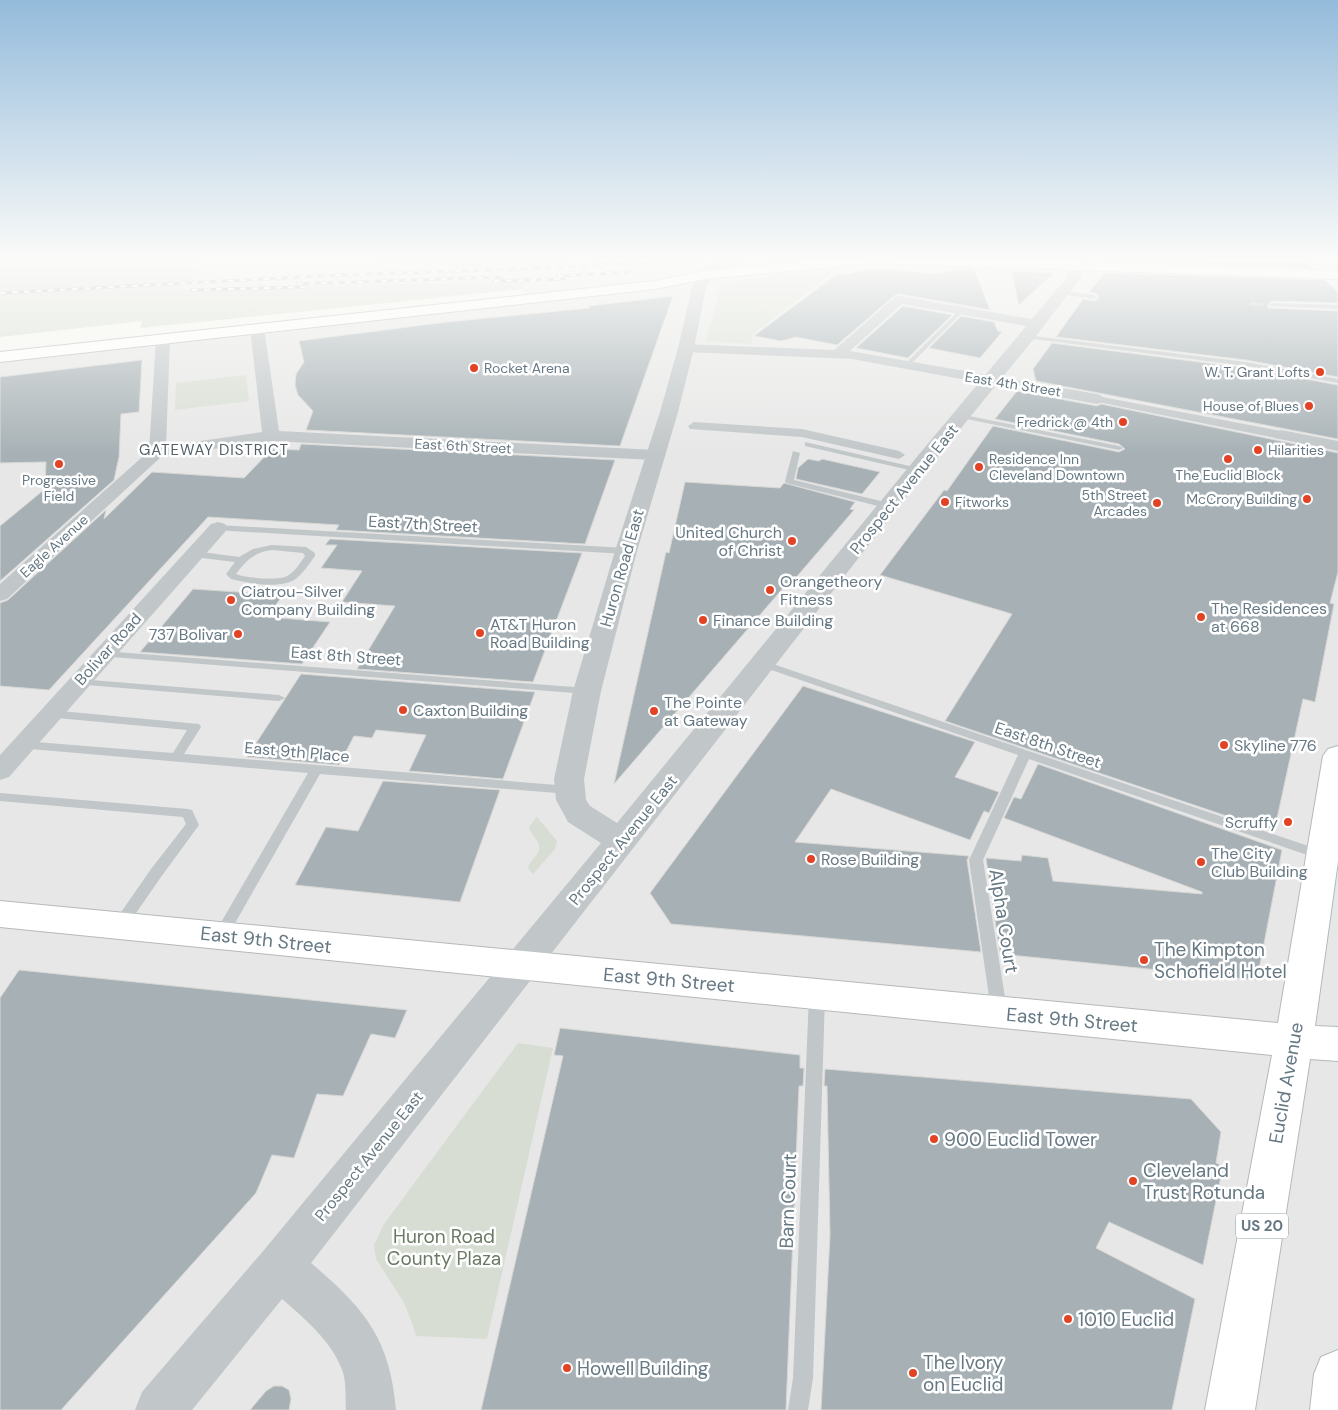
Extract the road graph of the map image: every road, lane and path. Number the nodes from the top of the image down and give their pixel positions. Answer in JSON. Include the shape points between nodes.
{"nodes":[{"id":1,"x":205,"y":324,"type":"edge"},
{"id":2,"x":296,"y":324,"type":"edge"},
{"id":3,"x":691,"y":324,"type":"edge"},
{"id":4,"x":872,"y":324,"type":"edge"},
{"id":5,"x":948,"y":324,"type":"edge"},
{"id":6,"x":1037,"y":324,"type":"edge"},
{"id":7,"x":257,"y":328,"type":"junction"},
{"id":8,"x":1027,"y":337,"type":"junction"},
{"id":9,"x":163,"y":339,"type":"junction"},
{"id":10,"x":1,"y":346,"type":"edge"},
{"id":11,"x":686,"y":348,"type":"junction"},
{"id":12,"x":839,"y":353,"type":"junction"},
{"id":13,"x":907,"y":365,"type":"junction"},
{"id":14,"x":992,"y":379,"type":"junction"},
{"id":15,"x":1338,"y":381,"type":"edge"},
{"id":16,"x":1097,"y":399,"type":"joint"},
{"id":17,"x":962,"y":416,"type":"junction"},
{"id":18,"x":694,"y":426,"type":"dead end"},
{"id":19,"x":1282,"y":435,"type":"joint"},
{"id":20,"x":271,"y":436,"type":"junction"},
{"id":21,"x":808,"y":444,"type":"dead end"},
{"id":22,"x":1338,"y":446,"type":"edge"},
{"id":23,"x":1118,"y":448,"type":"dead end"},
{"id":24,"x":157,"y":452,"type":"junction"},
{"id":25,"x":796,"y":453,"type":"dead end"},
{"id":26,"x":899,"y":455,"type":"dead end"},
{"id":27,"x":655,"y":456,"type":"junction"},
{"id":28,"x":918,"y":470,"type":"junction"},
{"id":29,"x":890,"y":506,"type":"junction"},
{"id":30,"x":218,"y":528,"type":"joint"},
{"id":31,"x":626,"y":551,"type":"junction"},
{"id":32,"x":194,"y":554,"type":"junction"},
{"id":33,"x":241,"y":560,"type":"junction"},
{"id":34,"x":0,"y":595,"type":"edge"},
{"id":35,"x":103,"y":654,"type":"junction"},
{"id":36,"x":764,"y":664,"type":"junction"},
{"id":37,"x":78,"y":682,"type":"junction"},
{"id":38,"x":587,"y":691,"type":"junction"},
{"id":39,"x":279,"y":698,"type":"dead end"},
{"id":40,"x":50,"y":714,"type":"junction"},
{"id":41,"x":23,"y":745,"type":"junction"},
{"id":42,"x":1025,"y":754,"type":"junction"},
{"id":43,"x":1338,"y":756,"type":"edge"},
{"id":44,"x":176,"y":758,"type":"junction"},
{"id":45,"x":316,"y":770,"type":"junction"},
{"id":46,"x":0,"y":771,"type":"edge"},
{"id":47,"x":569,"y":790,"type":"junction"},
{"id":48,"x":0,"y":797,"type":"edge"},
{"id":49,"x":621,"y":841,"type":"junction"},
{"id":50,"x":1323,"y":856,"type":"junction"},
{"id":51,"x":0,"y":914,"type":"edge"},
{"id":52,"x":120,"y":925,"type":"junction"},
{"id":53,"x":221,"y":935,"type":"junction"},
{"id":54,"x":522,"y":966,"type":"junction"},
{"id":55,"x":817,"y":994,"type":"junction"},
{"id":56,"x":999,"y":1013,"type":"junction"},
{"id":57,"x":1294,"y":1041,"type":"junction"},
{"id":58,"x":1338,"y":1044,"type":"edge"},
{"id":59,"x":280,"y":1266,"type":"junction"},
{"id":60,"x":1338,"y":1374,"type":"edge"},
{"id":61,"x":160,"y":1410,"type":"edge"},
{"id":62,"x":371,"y":1410,"type":"edge"},
{"id":63,"x":798,"y":1410,"type":"edge"},
{"id":64,"x":1230,"y":1410,"type":"edge"},
{"id":65,"x":1335,"y":1410,"type":"edge"}],
"edges":[{"from":1,"to":10,"type":"main road"},
{"from":2,"to":7,"type":"main road"},
{"from":3,"to":11,"type":"street","name":"Huron Road East"},
{"from":4,"to":12,"type":"street"},
{"from":5,"to":13,"type":"lane"},
{"from":6,"to":8,"type":"street","name":"Prospect Avenue East"},
{"from":7,"to":9,"type":"main road"},
{"from":7,"to":20,"type":"street"},
{"from":8,"to":14,"type":"street","name":"Prospect Avenue East"},
{"from":8,"to":15,"type":"lane","via":[[1246,364]]},
{"from":9,"to":10,"type":"main road"},
{"from":9,"to":24,"type":"street"},
{"from":11,"to":12,"type":"street","name":"East 4th Street"},
{"from":11,"to":27,"type":"street","name":"Huron Road East"},
{"from":12,"to":13,"type":"street","name":"East 4th Street"},
{"from":13,"to":14,"type":"street","name":"East 4th Street"},
{"from":14,"to":16,"type":"street","name":"East 4th Street"},
{"from":14,"to":17,"type":"street","name":"Prospect Avenue East"},
{"from":16,"to":19,"type":"street","name":"East 4th Street"},
{"from":17,"to":23,"type":"lane"},
{"from":17,"to":28,"type":"street","name":"Prospect Avenue East"},
{"from":18,"to":26,"type":"street","via":[[802,433]]},
{"from":19,"to":22,"type":"street","name":"East 4th Street"},
{"from":20,"to":24,"type":"street","name":"East 6th Street"},
{"from":20,"to":27,"type":"street","name":"East 6th Street"},
{"from":21,"to":28,"type":"lane"},
{"from":24,"to":34,"type":"street","name":"Eagle Avenue"},
{"from":25,"to":29,"type":"lane","via":[[789,481]]},
{"from":27,"to":31,"type":"street","name":"Huron Road East"},
{"from":28,"to":29,"type":"street","name":"Prospect Avenue East"},
{"from":29,"to":36,"type":"street","name":"Prospect Avenue East"},
{"from":30,"to":31,"type":"lane","name":"East 7th Street"},
{"from":30,"to":32,"type":"street","name":"Bolivar Road"},
{"from":31,"to":38,"type":"street","name":"Huron Road East"},
{"from":32,"to":33,"type":"lane"},
{"from":32,"to":35,"type":"street","name":"Bolivar Road"},
{"from":33,"to":33,"type":"lane","via":[[262,547],[310,553],[286,580],[234,577],[231,574]]},
{"from":35,"to":37,"type":"street","name":"Bolivar Road"},
{"from":35,"to":38,"type":"lane","name":"East 8th Street"},
{"from":36,"to":42,"type":"lane","name":"East 8th Street"},
{"from":36,"to":49,"type":"street","name":"Prospect Avenue East"},
{"from":37,"to":39,"type":"lane"},
{"from":37,"to":40,"type":"street","name":"Bolivar Road"},
{"from":38,"to":47,"type":"street","name":"Huron Road East"},
{"from":40,"to":41,"type":"street","name":"Bolivar Road"},
{"from":40,"to":44,"type":"lane","via":[[195,727]]},
{"from":41,"to":44,"type":"lane","name":"East 9th Place"},
{"from":41,"to":46,"type":"street","name":"Bolivar Road"},
{"from":42,"to":50,"type":"lane","name":"East 8th Street"},
{"from":42,"to":56,"type":"lane","name":"Alpha Court","via":[[976,860]]},
{"from":43,"to":50,"type":"main road","name":"Euclid Avenue","number":"US 20"},
{"from":44,"to":45,"type":"lane","name":"East 9th Place"},
{"from":45,"to":47,"type":"lane","name":"East 9th Place"},
{"from":45,"to":53,"type":"lane"},
{"from":47,"to":49,"type":"street","name":"Huron Road East","via":[[579,814]]},
{"from":48,"to":52,"type":"lane","via":[[188,813],[193,826]]},
{"from":49,"to":54,"type":"street","name":"Prospect Avenue East"},
{"from":50,"to":57,"type":"main road","name":"Euclid Avenue","number":"US 20"},
{"from":51,"to":52,"type":"main road","name":"East 9th Street"},
{"from":52,"to":53,"type":"main road","name":"East 9th Street"},
{"from":53,"to":54,"type":"main road","name":"East 9th Street"},
{"from":54,"to":55,"type":"main road","name":"East 9th Street"},
{"from":54,"to":59,"type":"street","name":"Prospect Avenue East"},
{"from":55,"to":56,"type":"main road","name":"East 9th Street"},
{"from":55,"to":63,"type":"lane","name":"Barn Court","via":[[803,1378]]},
{"from":56,"to":57,"type":"main road","name":"East 9th Street"},
{"from":57,"to":58,"type":"main road","name":"East 9th Street"},
{"from":57,"to":64,"type":"main road","name":"Euclid Avenue","number":"US 20"},
{"from":59,"to":61,"type":"street","name":"Prospect Avenue East"},
{"from":59,"to":62,"type":"street","via":[[332,1313],[354,1339],[367,1369]]},
{"from":60,"to":65,"type":"main road"}]}
